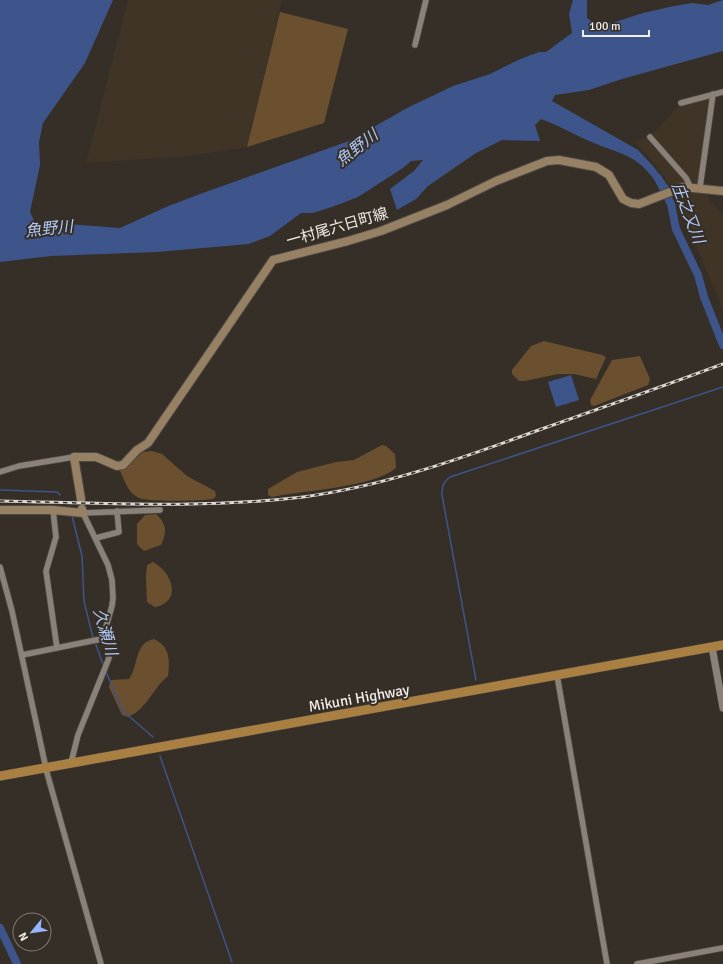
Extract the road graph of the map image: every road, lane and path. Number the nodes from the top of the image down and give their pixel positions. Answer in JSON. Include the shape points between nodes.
{"nodes":[{"id":1,"x":426,"y":0,"type":"edge"},
{"id":2,"x":415,"y":45,"type":"dead end"},
{"id":3,"x":723,"y":92,"type":"edge"},
{"id":4,"x":713,"y":94,"type":"junction"},
{"id":5,"x":682,"y":103,"type":"dead end"},
{"id":6,"x":650,"y":137,"type":"dead end"},
{"id":7,"x":690,"y":186,"type":"junction"},
{"id":8,"x":700,"y":187,"type":"junction"},
{"id":9,"x":723,"y":191,"type":"edge"},
{"id":10,"x":74,"y":457,"type":"junction"},
{"id":11,"x":0,"y":472,"type":"edge"},
{"id":12,"x":81,"y":499,"type":"dead end"},
{"id":13,"x":0,"y":510,"type":"edge"},
{"id":14,"x":53,"y":510,"type":"junction"},
{"id":15,"x":160,"y":510,"type":"dead end"},
{"id":16,"x":83,"y":511,"type":"junction"},
{"id":17,"x":117,"y":511,"type":"junction"},
{"id":18,"x":96,"y":538,"type":"junction"},
{"id":19,"x":0,"y":567,"type":"edge"},
{"id":20,"x":106,"y":638,"type":"junction"},
{"id":21,"x":723,"y":645,"type":"edge"},
{"id":22,"x":712,"y":647,"type":"junction"},
{"id":23,"x":56,"y":648,"type":"junction"},
{"id":24,"x":22,"y":656,"type":"junction"},
{"id":25,"x":557,"y":675,"type":"junction"},
{"id":26,"x":723,"y":708,"type":"edge"},
{"id":27,"x":71,"y":763,"type":"junction"},
{"id":28,"x":46,"y":768,"type":"junction"},
{"id":29,"x":0,"y":776,"type":"edge"},
{"id":30,"x":723,"y":948,"type":"edge"},
{"id":31,"x":101,"y":964,"type":"edge"},
{"id":32,"x":608,"y":964,"type":"edge"},
{"id":33,"x":637,"y":964,"type":"edge"}],
"edges":[{"from":1,"to":2,"type":"street"},
{"from":3,"to":4,"type":"street"},
{"from":4,"to":5,"type":"street"},
{"from":4,"to":8,"type":"street"},
{"from":6,"to":7,"type":"street"},
{"from":7,"to":8,"type":"main road","name":"一村尾六日町線"},
{"from":7,"to":10,"type":"main road","name":"一村尾六日町線","via":[[639,204],[631,203],[623,199],[609,175],[596,167],[547,160],[448,205],[381,231],[273,260],[148,443],[123,465],[116,466],[96,457]]},
{"from":8,"to":9,"type":"main road","name":"一村尾六日町線"},
{"from":10,"to":11,"type":"street","via":[[19,466]]},
{"from":10,"to":12,"type":"main road"},
{"from":13,"to":14,"type":"main road"},
{"from":14,"to":16,"type":"main road"},
{"from":14,"to":23,"type":"street","via":[[56,537],[46,571]]},
{"from":15,"to":17,"type":"street"},
{"from":16,"to":17,"type":"street"},
{"from":16,"to":18,"type":"street"},
{"from":17,"to":18,"type":"street","via":[[119,532]]},
{"from":18,"to":20,"type":"street","via":[[112,580],[112,606],[105,630]]},
{"from":19,"to":24,"type":"street"},
{"from":20,"to":23,"type":"street"},
{"from":20,"to":27,"type":"street","via":[[109,653],[107,664],[78,735]]},
{"from":21,"to":22,"type":"highway","name":"Mikuni Highway"},
{"from":22,"to":25,"type":"highway","name":"Mikuni Highway"},
{"from":22,"to":26,"type":"street"},
{"from":23,"to":24,"type":"street"},
{"from":24,"to":28,"type":"street"},
{"from":25,"to":27,"type":"highway","name":"Mikuni Highway"},
{"from":25,"to":32,"type":"street"},
{"from":27,"to":28,"type":"highway","name":"Mikuni Highway"},
{"from":28,"to":29,"type":"highway","name":"Mikuni Highway"},
{"from":28,"to":31,"type":"street"},
{"from":30,"to":33,"type":"street"}]}
